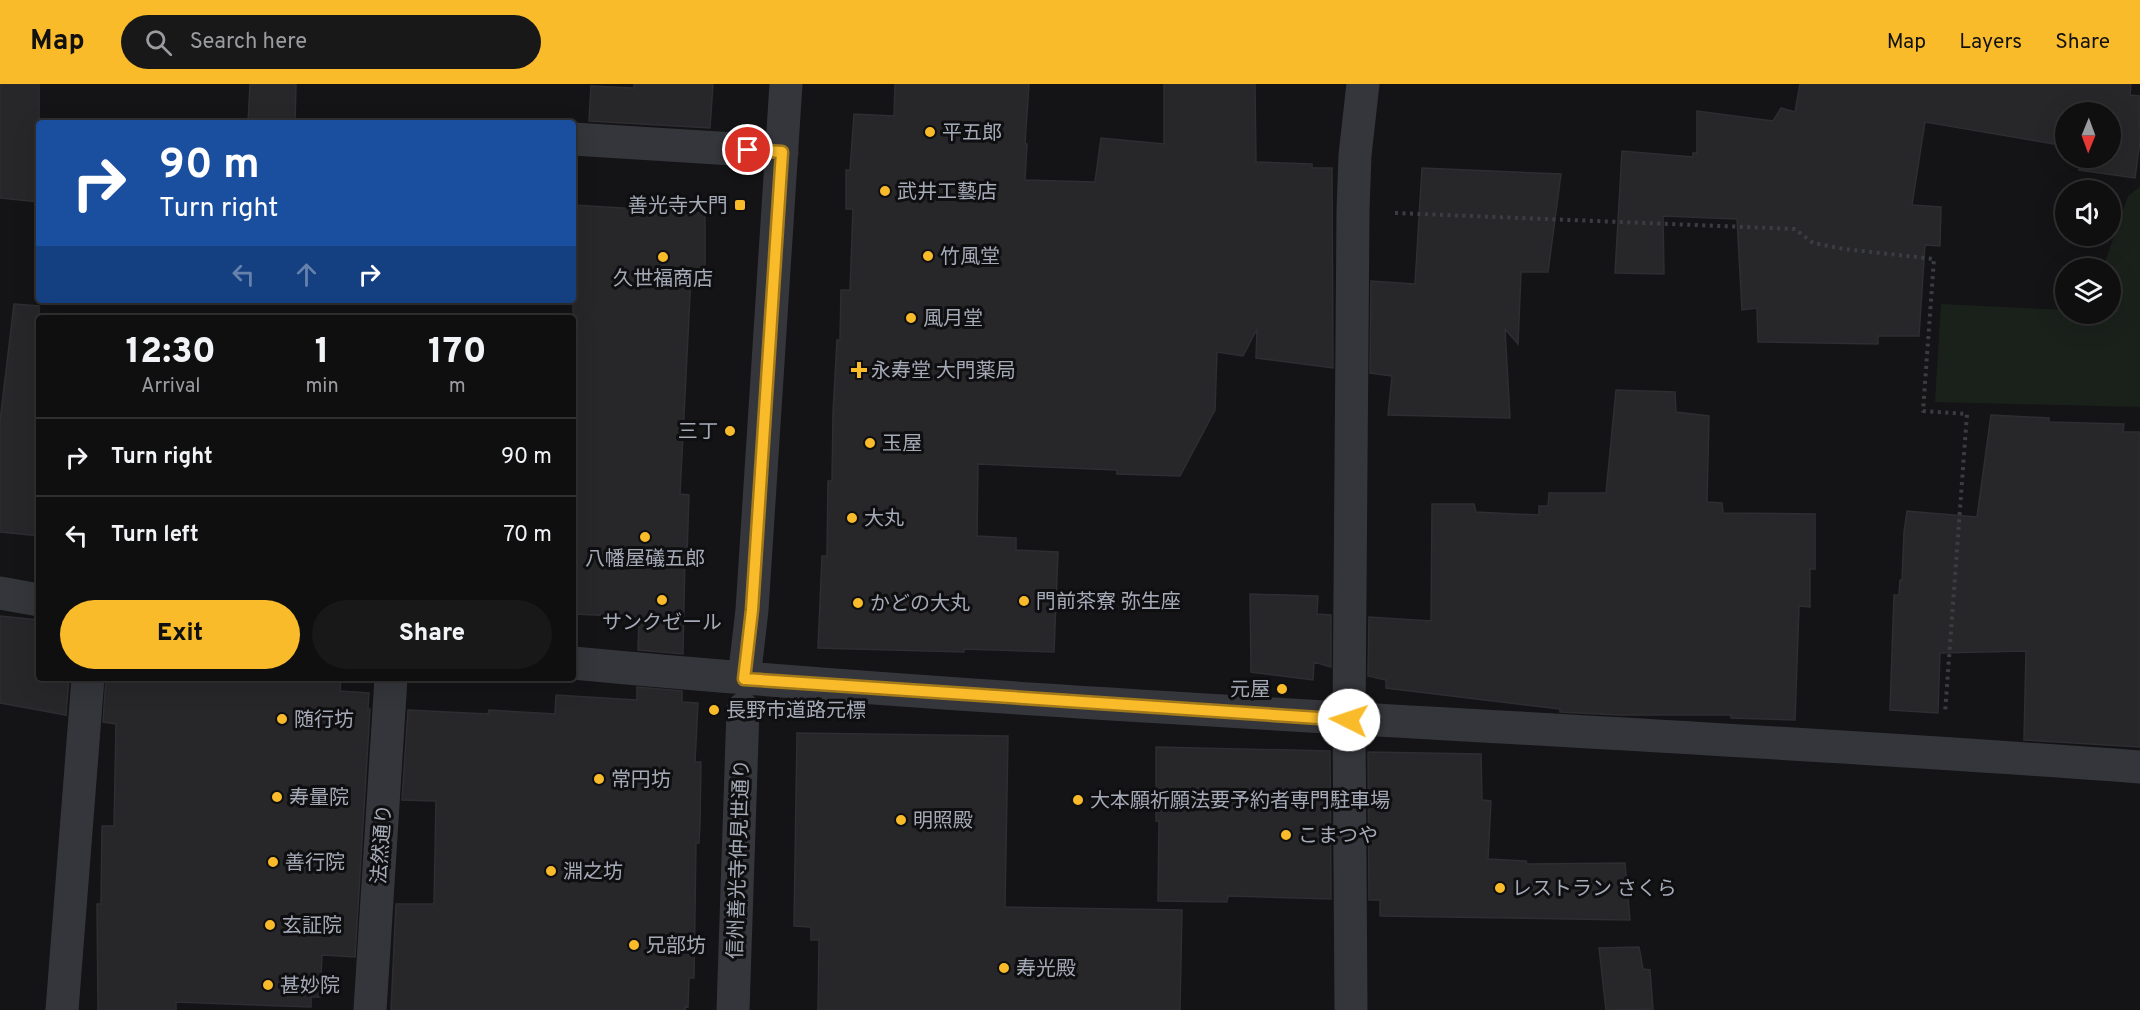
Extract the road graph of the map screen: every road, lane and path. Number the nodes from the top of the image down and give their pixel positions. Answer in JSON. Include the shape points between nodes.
{"nodes":[{"id":1,"x":786,"y":84,"type":"edge"},
{"id":2,"x":1363,"y":84,"type":"edge"},
{"id":3,"x":576,"y":139,"type":"edge"},
{"id":4,"x":782,"y":152,"type":"junction"},
{"id":5,"x":1353,"y":211,"type":"junction"},
{"id":6,"x":0,"y":593,"type":"edge"},
{"id":7,"x":36,"y":599,"type":"edge"},
{"id":8,"x":576,"y":664,"type":"edge"},
{"id":9,"x":88,"y":681,"type":"edge"},
{"id":10,"x":391,"y":681,"type":"edge"},
{"id":11,"x":743,"y":694,"type":"junction"},
{"id":12,"x":1349,"y":720,"type":"junction"},
{"id":13,"x":1942,"y":752,"type":"junction"},
{"id":14,"x":2140,"y":767,"type":"edge"},
{"id":15,"x":62,"y":1010,"type":"edge"},
{"id":16,"x":370,"y":1010,"type":"edge"},
{"id":17,"x":733,"y":1010,"type":"edge"},
{"id":18,"x":1350,"y":1010,"type":"edge"}],
"edges":[{"from":1,"to":4,"type":"street","name":"信州善光寺仲見世通り"},
{"from":2,"to":5,"type":"street"},
{"from":3,"to":4,"type":"street"},
{"from":4,"to":11,"type":"street","name":"信州善光寺仲見世通り"},
{"from":5,"to":12,"type":"street"},
{"from":5,"to":13,"type":"path","via":[[1795,229],[1813,243],[1935,259],[1923,411],[1967,414]]},
{"from":6,"to":7,"type":"street"},
{"from":8,"to":11,"type":"street"},
{"from":9,"to":15,"type":"street"},
{"from":10,"to":16,"type":"street","name":"法然通り"},
{"from":11,"to":12,"type":"street"},
{"from":11,"to":17,"type":"street","name":"信州善光寺仲見世通り"},
{"from":12,"to":13,"type":"street"},
{"from":12,"to":18,"type":"street"},
{"from":13,"to":14,"type":"street"}]}
